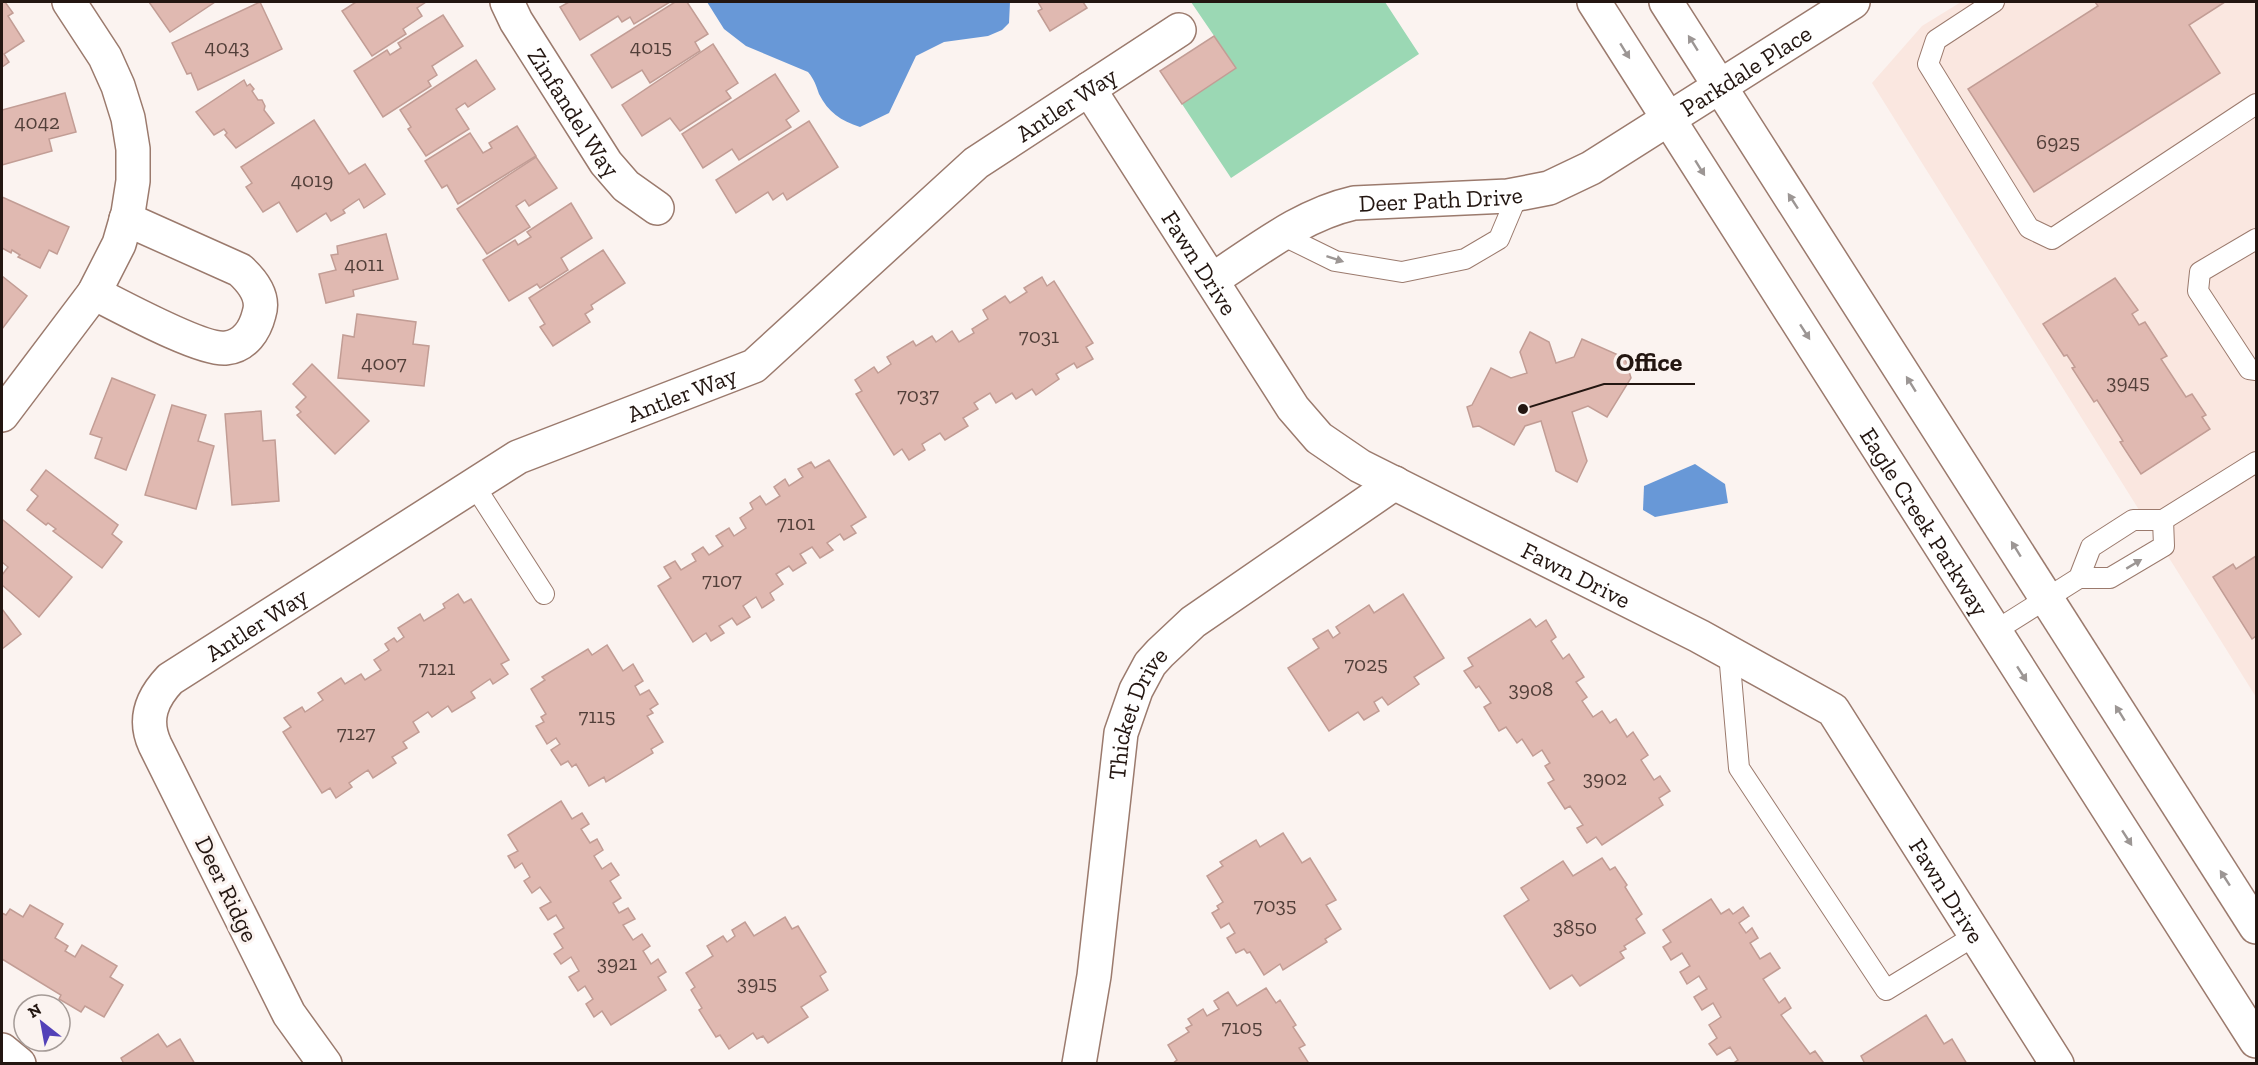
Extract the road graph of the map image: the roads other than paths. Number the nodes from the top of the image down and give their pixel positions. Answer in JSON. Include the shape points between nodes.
{"nodes":[{"id":1,"x":69,"y":2,"type":"edge"},
{"id":2,"x":507,"y":2,"type":"edge"},
{"id":3,"x":1594,"y":2,"type":"edge"},
{"id":4,"x":1666,"y":2,"type":"edge"},
{"id":5,"x":1853,"y":2,"type":"edge"},
{"id":6,"x":1995,"y":2,"type":"edge"},
{"id":7,"x":1972,"y":8,"type":"edge"},
{"id":8,"x":1179,"y":30,"type":"dead end"},
{"id":9,"x":1719,"y":85,"type":"junction"},
{"id":10,"x":1089,"y":89,"type":"junction"},
{"id":11,"x":2256,"y":104,"type":"edge"},
{"id":12,"x":1669,"y":119,"type":"junction"},
{"id":13,"x":1518,"y":194,"type":"junction"},
{"id":14,"x":657,"y":208,"type":"dead end"},
{"id":15,"x":126,"y":219,"type":"junction"},
{"id":16,"x":1282,"y":235,"type":"junction"},
{"id":17,"x":2256,"y":239,"type":"edge"},
{"id":18,"x":1212,"y":280,"type":"junction"},
{"id":19,"x":94,"y":293,"type":"junction"},
{"id":20,"x":2256,"y":370,"type":"edge"},
{"id":21,"x":2,"y":415,"type":"edge"},
{"id":22,"x":2256,"y":462,"type":"edge"},
{"id":23,"x":1395,"y":483,"type":"junction"},
{"id":24,"x":474,"y":485,"type":"junction"},
{"id":25,"x":2163,"y":520,"type":"junction"},
{"id":26,"x":2079,"y":578,"type":"junction"},
{"id":27,"x":544,"y":594,"type":"dead end"},
{"id":28,"x":2048,"y":598,"type":"junction"},
{"id":29,"x":1995,"y":631,"type":"junction"},
{"id":30,"x":1729,"y":653,"type":"junction"},
{"id":31,"x":152,"y":707,"type":"joint"},
{"id":32,"x":2256,"y":927,"type":"edge"},
{"id":33,"x":1976,"y":935,"type":"junction"},
{"id":34,"x":2256,"y":1041,"type":"edge"},
{"id":35,"x":2,"y":1050,"type":"edge"},
{"id":36,"x":19,"y":1064,"type":"edge"},
{"id":37,"x":325,"y":1064,"type":"edge"},
{"id":38,"x":1079,"y":1064,"type":"edge"},
{"id":39,"x":2057,"y":1064,"type":"edge"}],
"edges":[{"from":1,"to":15,"type":"street","via":[[105,57],[128,118],[133,181]]},
{"from":2,"to":14,"type":"street","name":"Zinfandel Way","via":[[606,163],[626,186]]},
{"from":3,"to":12,"type":"street","name":"Eagle Creek Parkway","one_way":true},
{"from":9,"to":4,"type":"street","one_way":true},
{"from":5,"to":9,"type":"street","name":"Parkdale Place"},
{"from":6,"to":7,"type":"lane"},
{"from":7,"to":11,"type":"lane","via":[[1936,40],[1928,64],[2029,228],[2052,239]]},
{"from":8,"to":10,"type":"street","name":"Antler Way"},
{"from":9,"to":12,"type":"street","name":"Parkdale Place"},
{"from":28,"to":9,"type":"street","one_way":true},
{"from":10,"to":18,"type":"street","name":"Fawn Drive"},
{"from":10,"to":24,"type":"street","name":"Antler Way","via":[[976,163],[754,366],[518,457]]},
{"from":12,"to":13,"type":"street","name":"Deer Path Drive","via":[[1570,180]]},
{"from":12,"to":29,"type":"street","name":"Eagle Creek Parkway","one_way":true},
{"from":13,"to":16,"type":"street","name":"Deer Path Drive","via":[[1354,203],[1322,212]]},
{"from":16,"to":13,"type":"lane","one_way":true,"via":[[1335,261],[1402,272],[1465,259],[1498,239]]},
{"from":15,"to":19,"type":"street","via":[[119,244]]},
{"from":15,"to":19,"type":"street","via":[[240,270],[252,280],[261,309],[254,331],[231,347],[208,346]]},
{"from":16,"to":18,"type":"street","name":"Deer Path Drive"},
{"from":17,"to":20,"type":"lane","via":[[2200,272],[2198,291],[2249,369]]},
{"from":18,"to":23,"type":"street","name":"Fawn Drive","via":[[1305,423],[1343,456]]},
{"from":19,"to":21,"type":"street"},
{"from":22,"to":25,"type":"lane"},
{"from":23,"to":30,"type":"street","name":"Fawn Drive"},
{"from":23,"to":38,"type":"street","name":"Thicket Drive","via":[[1187,626],[1150,664],[1121,733],[1094,976]]},
{"from":24,"to":27,"type":"lane"},
{"from":24,"to":31,"type":"street","name":"Antler Way","via":[[170,679],[157,693]]},
{"from":25,"to":26,"type":"lane","via":[[2133,520],[2091,547]]},
{"from":26,"to":25,"type":"lane","one_way":true,"via":[[2110,578],[2164,546]]},
{"from":26,"to":28,"type":"lane"},
{"from":28,"to":29,"type":"lane"},
{"from":32,"to":28,"type":"street","one_way":true},
{"from":29,"to":34,"type":"street","name":"Eagle Creek Parkway","one_way":true},
{"from":30,"to":33,"type":"street","name":"Fawn Drive","via":[[1833,710]]},
{"from":30,"to":33,"type":"lane","via":[[1739,768],[1886,990]]},
{"from":31,"to":37,"type":"street","name":"Deer Ridge","via":[[150,731],[155,746],[289,1014]]},
{"from":33,"to":39,"type":"street","name":"Fawn Drive"},
{"from":35,"to":36,"type":"street"}]}
